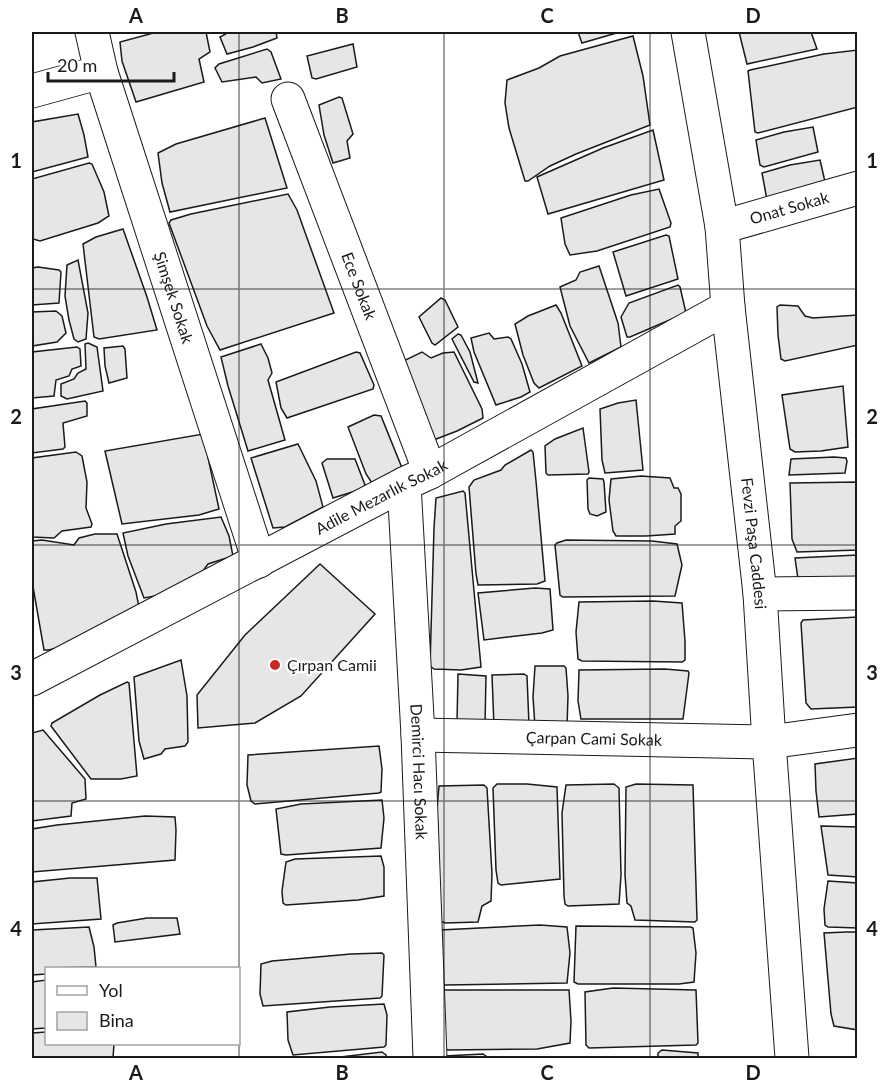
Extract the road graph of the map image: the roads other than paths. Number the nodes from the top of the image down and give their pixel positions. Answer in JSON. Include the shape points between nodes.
{"nodes":[{"id":1,"x":92,"y":32,"type":"edge"},
{"id":2,"x":688,"y":32,"type":"edge"},
{"id":3,"x":101,"y":72,"type":"junction"},
{"id":4,"x":32,"y":91,"type":"edge"},
{"id":5,"x":288,"y":99,"type":"dead end"},
{"id":6,"x":858,"y":188,"type":"edge"},
{"id":7,"x":722,"y":227,"type":"junction"},
{"id":8,"x":728,"y":307,"type":"junction"},
{"id":9,"x":417,"y":478,"type":"junction"},
{"id":10,"x":259,"y":561,"type":"junction"},
{"id":11,"x":858,"y":593,"type":"edge"},
{"id":12,"x":760,"y":594,"type":"junction"},
{"id":13,"x":32,"y":679,"type":"edge"},
{"id":14,"x":858,"y":730,"type":"edge"},
{"id":15,"x":418,"y":735,"type":"junction"},
{"id":16,"x":769,"y":742,"type":"junction"},
{"id":17,"x":430,"y":1059,"type":"edge"},
{"id":18,"x":792,"y":1059,"type":"edge"}],
"edges":[{"from":1,"to":3,"type":"street","name":"Şimşek Sokak"},
{"from":2,"to":7,"type":"street","name":"Fevzi Paşa Caddesi"},
{"from":3,"to":4,"type":"street"},
{"from":3,"to":10,"type":"street","name":"Şimşek Sokak"},
{"from":5,"to":9,"type":"street","name":"Ece Sokak"},
{"from":6,"to":7,"type":"street","name":"Onat Sokak"},
{"from":7,"to":8,"type":"street","name":"Fevzi Paşa Caddesi"},
{"from":8,"to":9,"type":"street","name":"Adile Mezarlık Sokak"},
{"from":8,"to":12,"type":"street","name":"Fevzi Paşa Caddesi"},
{"from":9,"to":10,"type":"street","name":"Adile Mezarlık Sokak"},
{"from":9,"to":15,"type":"street","name":"Demirci Hacı Sokak"},
{"from":10,"to":13,"type":"street","name":"Adile Mezarlık Sokak"},
{"from":11,"to":12,"type":"street"},
{"from":12,"to":16,"type":"street","name":"Fevzi Paşa Caddesi"},
{"from":14,"to":16,"type":"street","name":"Çarpan Cami Sokak"},
{"from":15,"to":16,"type":"street","name":"Çarpan Cami Sokak"},
{"from":15,"to":17,"type":"street","name":"Demirci Hacı Sokak"},
{"from":16,"to":18,"type":"street","name":"Fevzi Paşa Caddesi"}]}
